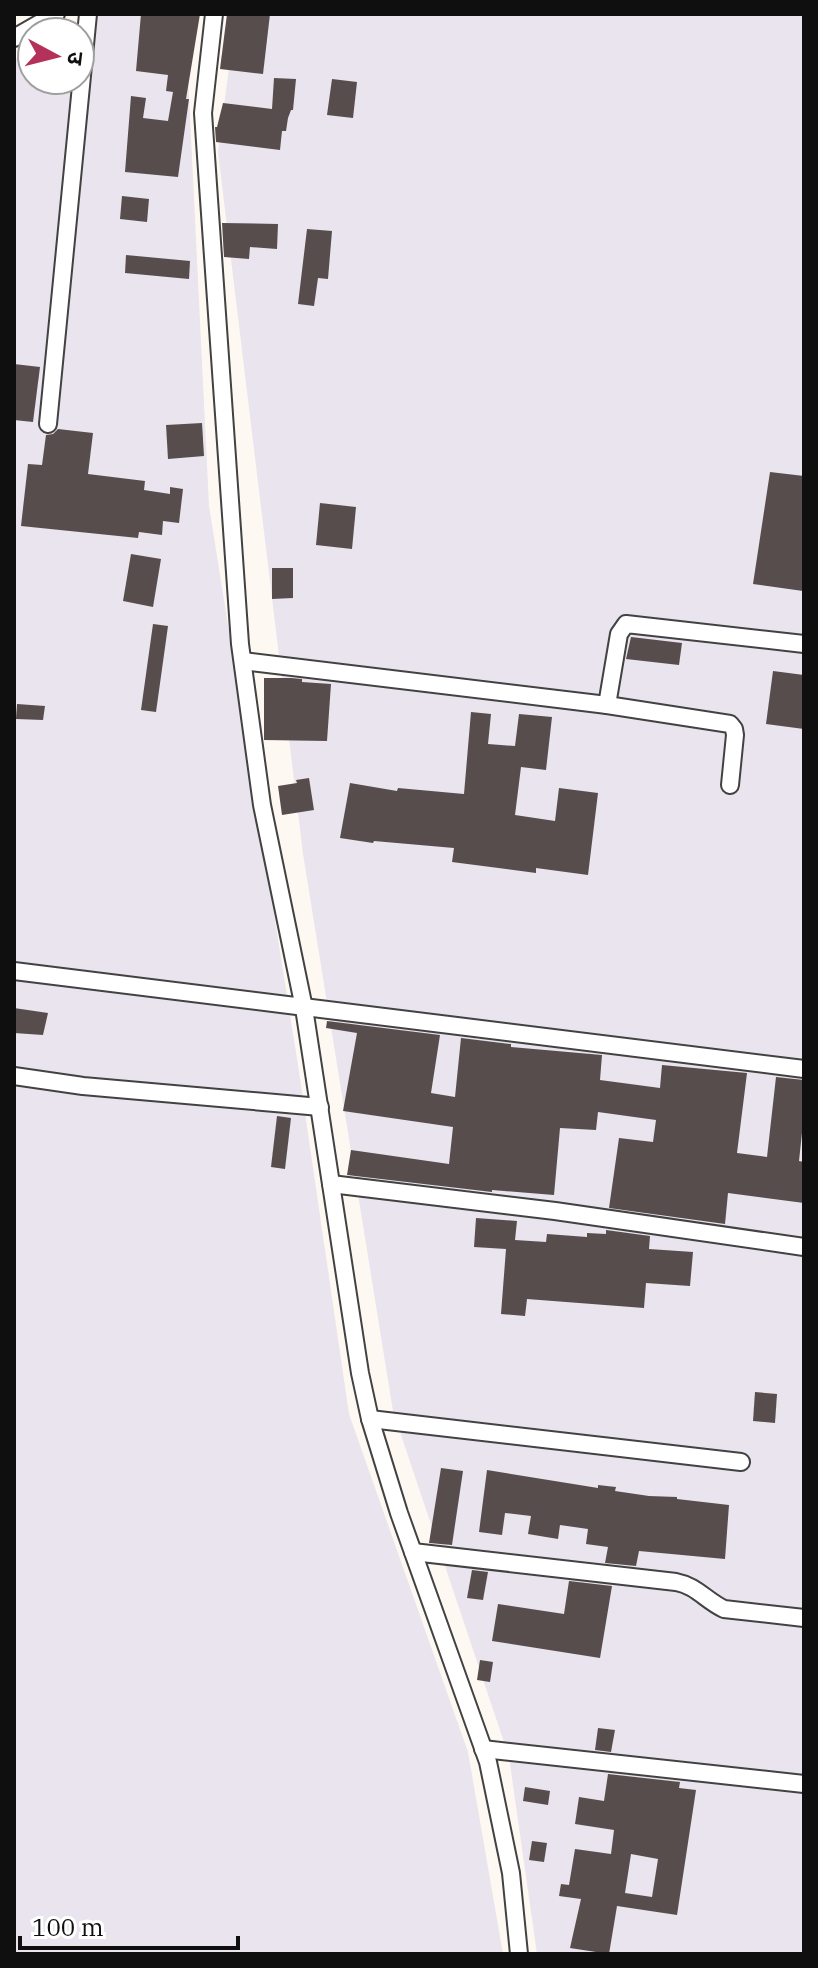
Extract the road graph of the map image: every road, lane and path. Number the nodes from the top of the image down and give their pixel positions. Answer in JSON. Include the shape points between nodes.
{"nodes":[{"id":1,"x":56,"y":14,"type":"edge"},
{"id":2,"x":88,"y":14,"type":"edge"},
{"id":3,"x":214,"y":14,"type":"edge"},
{"id":4,"x":14,"y":38,"type":"edge"},
{"id":5,"x":48,"y":424,"type":"dead end"},
{"id":6,"x":804,"y":644,"type":"edge"},
{"id":7,"x":243,"y":661,"type":"junction"},
{"id":8,"x":607,"y":705,"type":"junction"},
{"id":9,"x":730,"y":785,"type":"dead end"},
{"id":10,"x":14,"y":971,"type":"edge"},
{"id":11,"x":304,"y":1008,"type":"junction"},
{"id":12,"x":804,"y":1069,"type":"edge"},
{"id":13,"x":14,"y":1076,"type":"edge"},
{"id":14,"x":320,"y":1107,"type":"junction"},
{"id":15,"x":331,"y":1184,"type":"junction"},
{"id":16,"x":804,"y":1247,"type":"edge"},
{"id":17,"x":370,"y":1419,"type":"junction"},
{"id":18,"x":741,"y":1462,"type":"dead end"},
{"id":19,"x":413,"y":1552,"type":"junction"},
{"id":20,"x":804,"y":1618,"type":"edge"},
{"id":21,"x":483,"y":1749,"type":"junction"},
{"id":22,"x":804,"y":1784,"type":"edge"},
{"id":23,"x":519,"y":1954,"type":"edge"}],
"edges":[{"from":1,"to":4,"type":"street"},
{"from":2,"to":5,"type":"street"},
{"from":3,"to":7,"type":"street","via":[[203,113]]},
{"from":6,"to":8,"type":"street","via":[[626,624],[619,634]]},
{"from":7,"to":8,"type":"street"},
{"from":7,"to":11,"type":"street","via":[[262,805]]},
{"from":8,"to":9,"type":"street","via":[[730,724],[735,735]]},
{"from":10,"to":11,"type":"street"},
{"from":11,"to":12,"type":"street"},
{"from":11,"to":14,"type":"street"},
{"from":13,"to":14,"type":"street"},
{"from":14,"to":15,"type":"street"},
{"from":15,"to":16,"type":"street"},
{"from":15,"to":17,"type":"street"},
{"from":17,"to":18,"type":"street"},
{"from":17,"to":19,"type":"street"},
{"from":19,"to":20,"type":"street","via":[[676,1582],[691,1585],[724,1609]]},
{"from":19,"to":21,"type":"street"},
{"from":21,"to":22,"type":"street"},
{"from":21,"to":23,"type":"street","via":[[511,1873]]}]}
